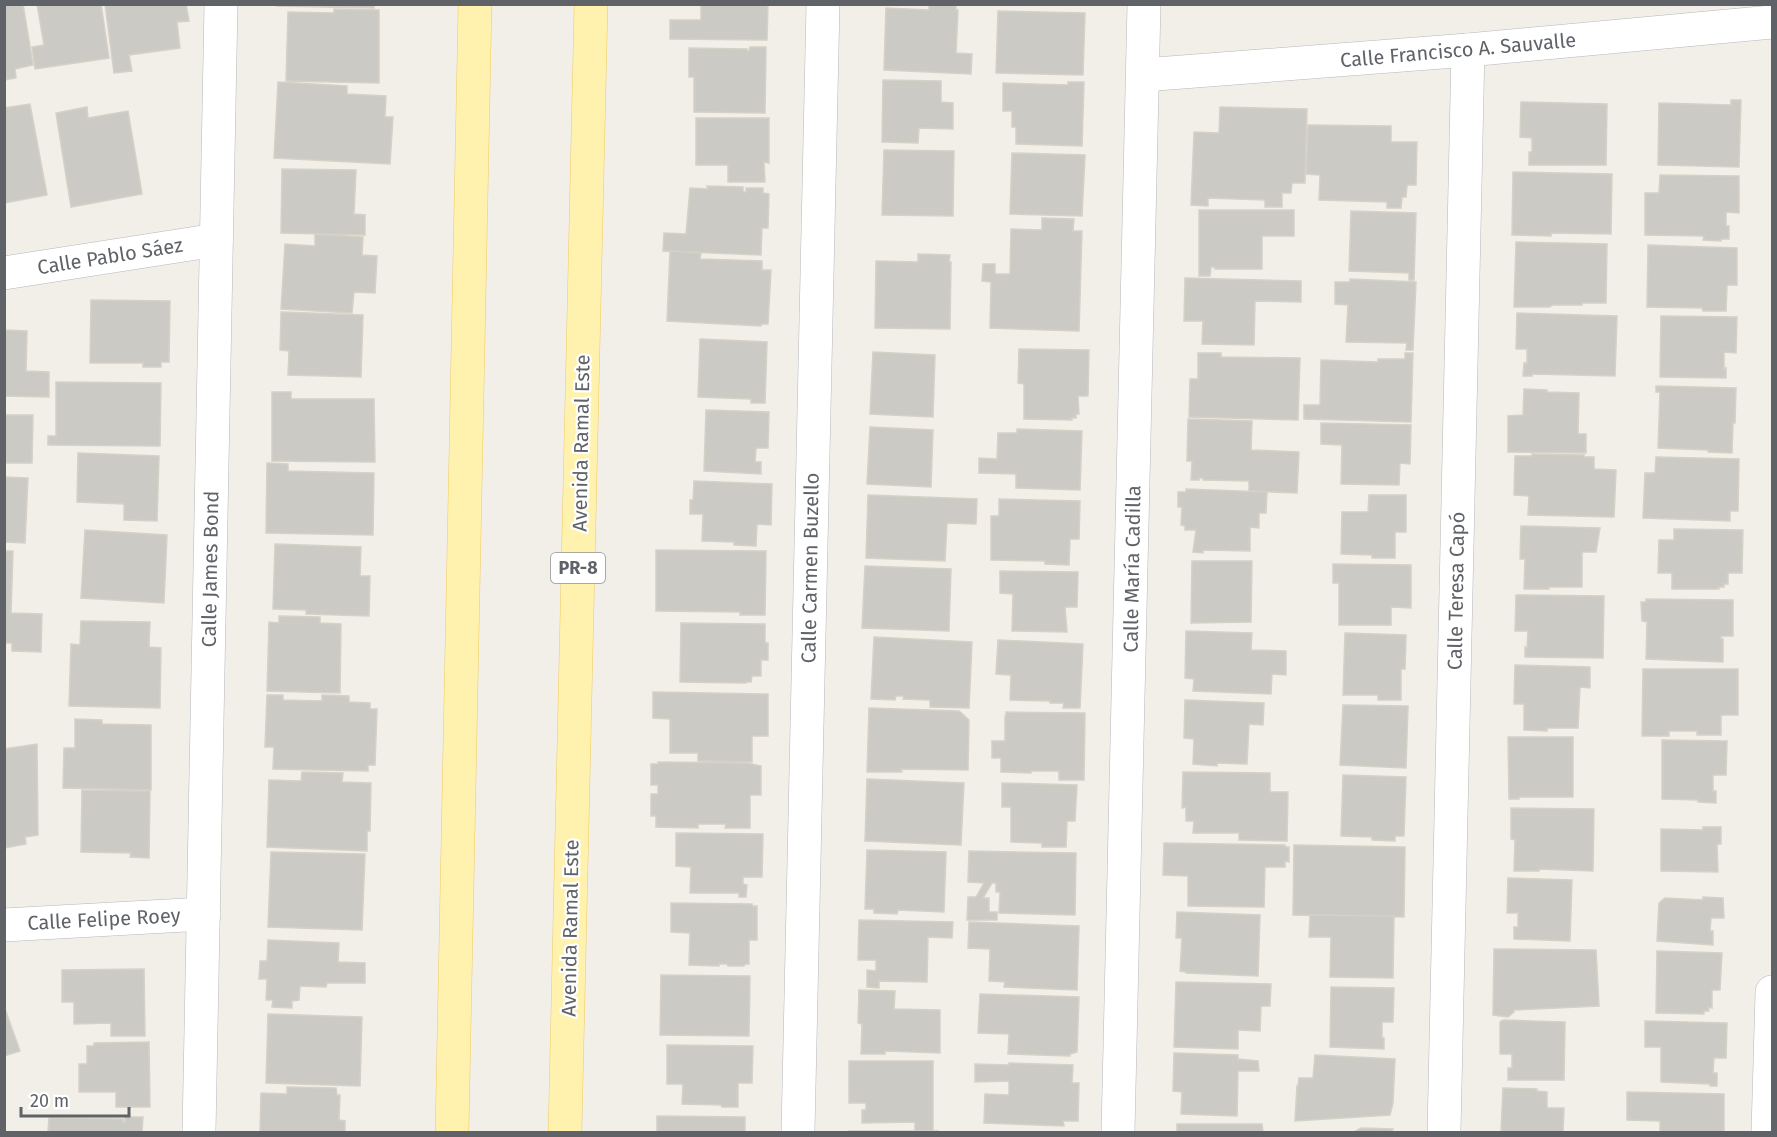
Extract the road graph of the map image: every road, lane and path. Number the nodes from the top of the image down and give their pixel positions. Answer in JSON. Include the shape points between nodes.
{"nodes":[{"id":1,"x":222,"y":4,"type":"edge"},
{"id":2,"x":475,"y":4,"type":"edge"},
{"id":3,"x":591,"y":4,"type":"edge"},
{"id":4,"x":823,"y":4,"type":"edge"},
{"id":5,"x":1144,"y":4,"type":"edge"},
{"id":6,"x":1773,"y":22,"type":"edge"},
{"id":7,"x":1468,"y":50,"type":"junction"},
{"id":8,"x":1143,"y":75,"type":"junction"},
{"id":9,"x":216,"y":240,"type":"junction"},
{"id":10,"x":4,"y":273,"type":"edge"},
{"id":11,"x":204,"y":914,"type":"junction"},
{"id":12,"x":4,"y":925,"type":"edge"},
{"id":13,"x":1773,"y":992,"type":"edge"},
{"id":14,"x":199,"y":1132,"type":"edge"},
{"id":15,"x":452,"y":1132,"type":"edge"},
{"id":16,"x":565,"y":1132,"type":"edge"},
{"id":17,"x":798,"y":1132,"type":"edge"},
{"id":18,"x":1118,"y":1132,"type":"edge"},
{"id":19,"x":1444,"y":1132,"type":"edge"},
{"id":20,"x":1768,"y":1132,"type":"edge"}],
"edges":[{"from":1,"to":9,"type":"street","name":"Calle James Bond"},
{"from":2,"to":15,"type":"main road"},
{"from":3,"to":16,"type":"main road","name":"Avenida Ramal Este","number":"PR-8"},
{"from":4,"to":17,"type":"street","name":"Calle Carmen Buzello"},
{"from":5,"to":8,"type":"street","name":"Calle María Cadilla"},
{"from":6,"to":7,"type":"street","name":"Calle Francisco A. Sauvalle"},
{"from":7,"to":8,"type":"street","name":"Calle Francisco A. Sauvalle"},
{"from":7,"to":19,"type":"street","name":"Calle Teresa Capó"},
{"from":8,"to":18,"type":"street","name":"Calle María Cadilla"},
{"from":9,"to":10,"type":"street","name":"Calle Pablo Sáez"},
{"from":9,"to":11,"type":"street","name":"Calle James Bond"},
{"from":11,"to":12,"type":"street","name":"Calle Felipe Roey"},
{"from":11,"to":14,"type":"street","name":"Calle James Bond"},
{"from":13,"to":20,"type":"street"}]}
